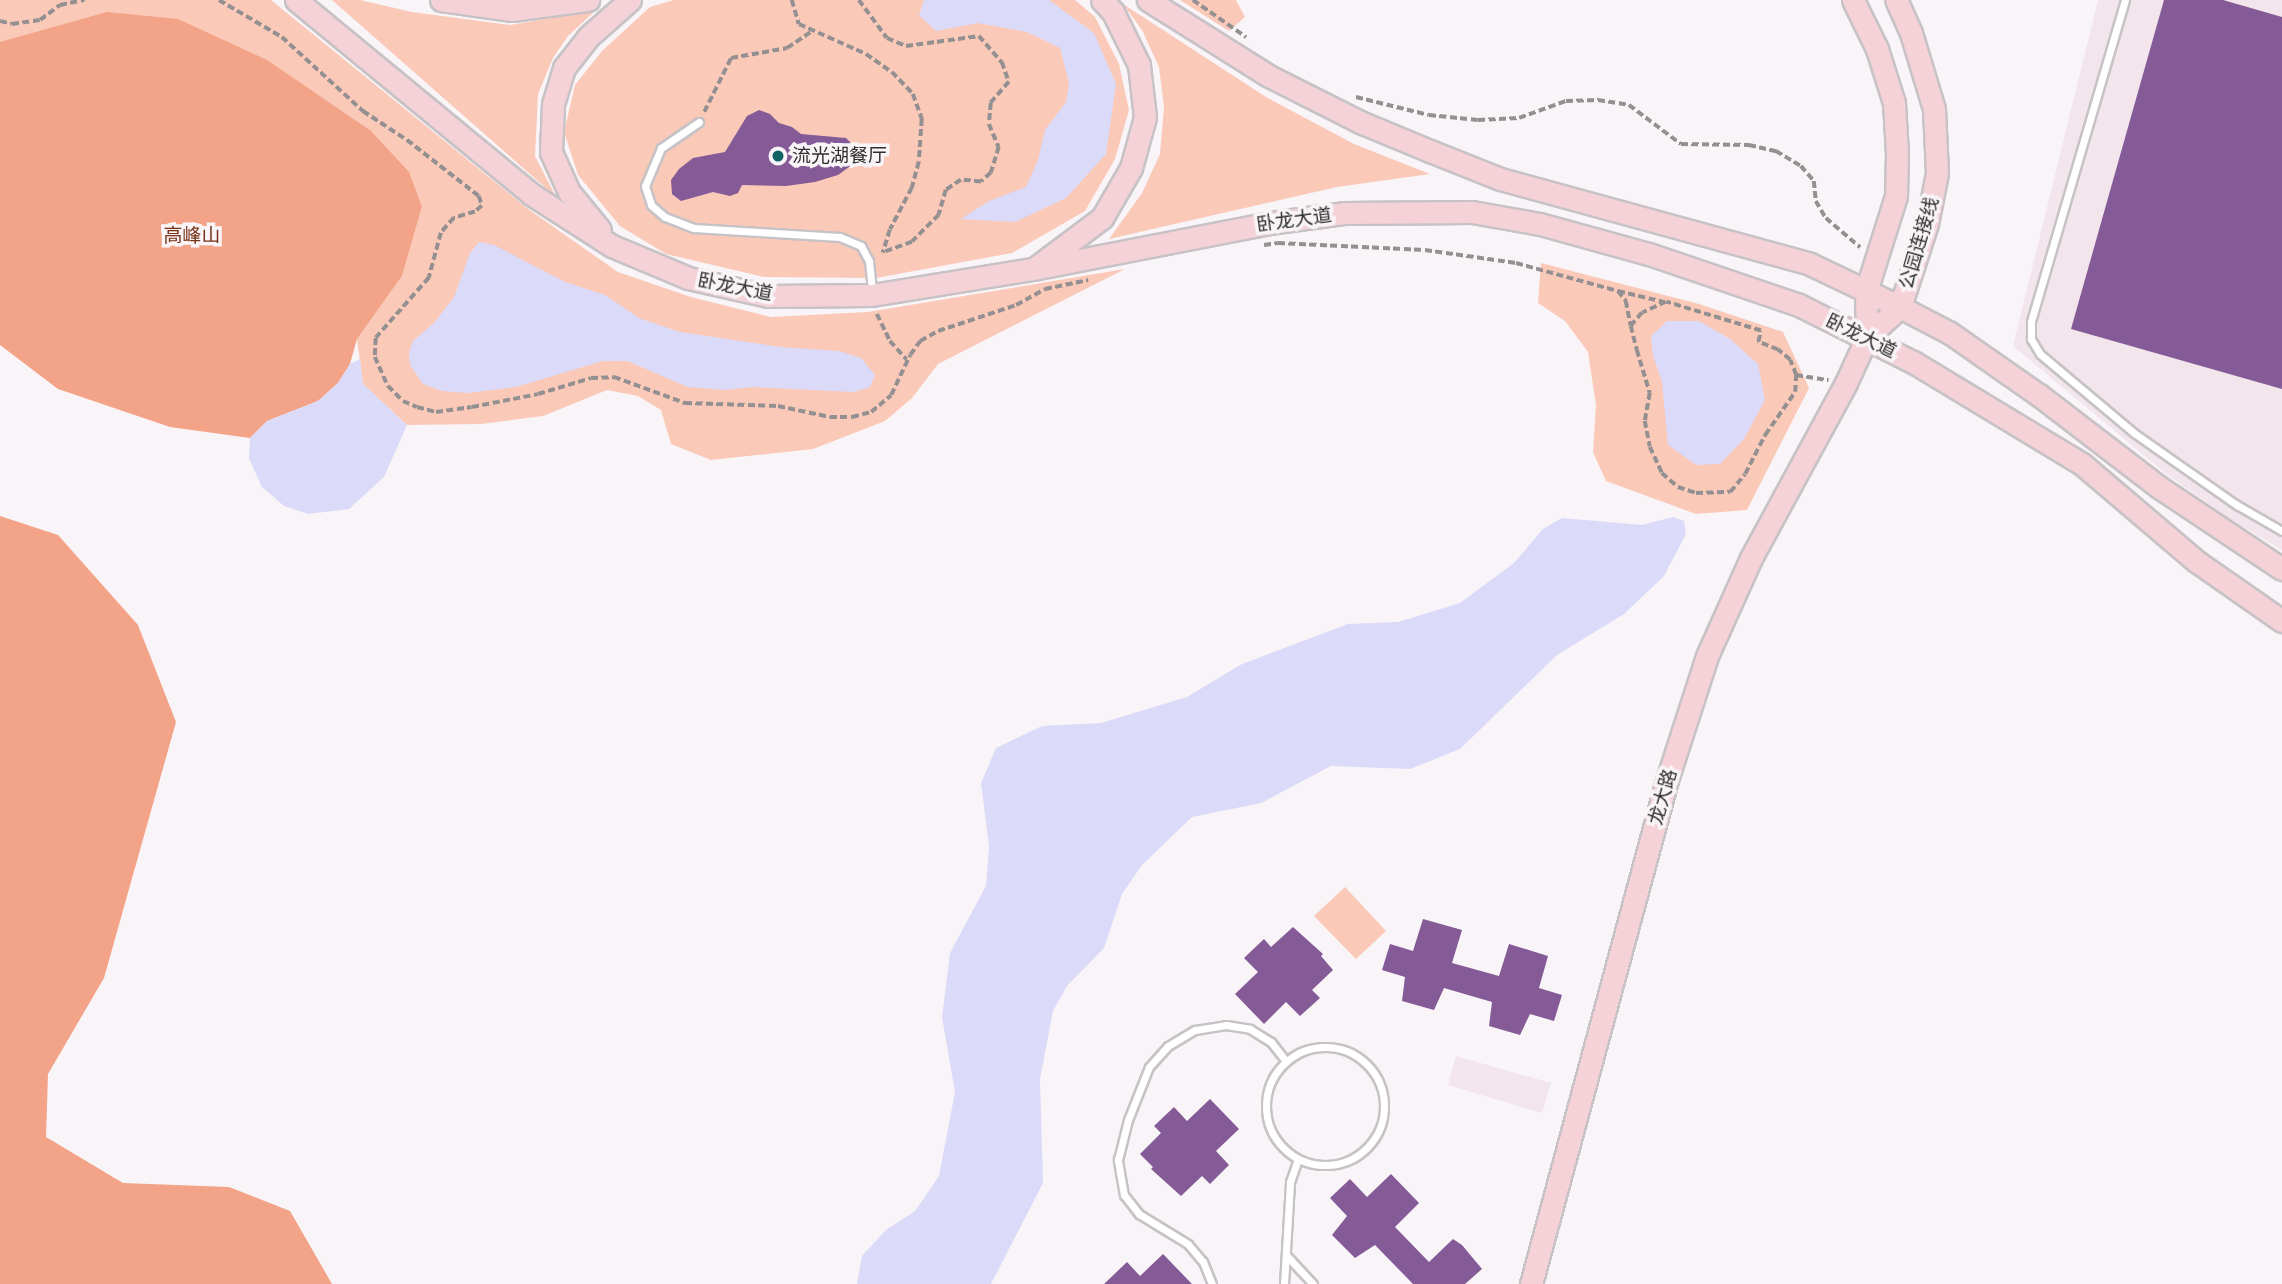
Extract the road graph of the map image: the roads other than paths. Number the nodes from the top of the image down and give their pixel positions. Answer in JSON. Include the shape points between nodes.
{"nodes":[{"id":1,"x":296,"y":0,"type":"edge"},
{"id":2,"x":441,"y":0,"type":"edge"},
{"id":3,"x":588,"y":0,"type":"edge"},
{"id":4,"x":630,"y":0,"type":"edge"},
{"id":5,"x":1102,"y":0,"type":"edge"},
{"id":6,"x":1148,"y":0,"type":"edge"},
{"id":7,"x":1853,"y":0,"type":"edge"},
{"id":8,"x":1896,"y":0,"type":"edge"},
{"id":9,"x":2125,"y":0,"type":"edge"},
{"id":10,"x":699,"y":122,"type":"road end"},
{"id":11,"x":612,"y":246,"type":"junction"},
{"id":12,"x":1033,"y":269,"type":"junction"},
{"id":13,"x":1866,"y":291,"type":"junction"},
{"id":14,"x":872,"y":295,"type":"junction"},
{"id":15,"x":1900,"y":307,"type":"junction"},
{"id":16,"x":1867,"y":337,"type":"junction"},
{"id":17,"x":2282,"y":531,"type":"edge"},
{"id":18,"x":2282,"y":569,"type":"edge"},
{"id":19,"x":2282,"y":621,"type":"edge"},
{"id":20,"x":1286,"y":1061,"type":"junction"},
{"id":21,"x":1298,"y":1159,"type":"junction"},
{"id":22,"x":1286,"y":1256,"type":"junction"},
{"id":23,"x":1212,"y":1284,"type":"edge"},
{"id":24,"x":1284,"y":1284,"type":"edge"},
{"id":25,"x":1314,"y":1284,"type":"edge"},
{"id":26,"x":1531,"y":1284,"type":"edge"}],
"edges":[{"from":1,"to":11,"type":"main road","name":"卧龙大道","via":[[531,194]]},
{"from":2,"to":3,"type":"main road","via":[[512,10]]},
{"from":4,"to":11,"type":"main road","via":[[588,37],[564,68],[552,104],[551,152],[569,192]]},
{"from":5,"to":12,"type":"main road","via":[[1113,12],[1139,65],[1145,117],[1131,168],[1102,218]]},
{"from":6,"to":13,"type":"main road","via":[[1267,75],[1418,146],[1500,179],[1810,264]]},
{"from":7,"to":13,"type":"main road","name":"公园连接线","via":[[1877,49],[1894,103],[1897,153],[1896,196]]},
{"from":8,"to":15,"type":"main road","name":"公园连接线","via":[[1934,108],[1937,173],[1927,224]]},
{"from":9,"to":17,"type":"lane","via":[[2031,322],[2031,339],[2039,354],[2134,433]]},
{"from":10,"to":14,"type":"lane","via":[[661,148],[645,186],[651,205],[665,217],[694,228],[840,237],[861,246],[869,261]]},
{"from":11,"to":14,"type":"main road","name":"卧龙大道","via":[[688,278],[768,296]]},
{"from":12,"to":14,"type":"main road","name":"卧龙大道"},
{"from":12,"to":16,"type":"main road","name":"卧龙大道","via":[[1269,223],[1345,213],[1472,212],[1552,228],[1730,279]]},
{"from":13,"to":15,"type":"main road"},
{"from":13,"to":16,"type":"main road","name":"公园连接线"},
{"from":15,"to":16,"type":"main road","name":"公园连接线"},
{"from":15,"to":18,"type":"main road","via":[[1950,333],[2159,486]]},
{"from":16,"to":19,"type":"main road","name":"卧龙大道","via":[[2082,464],[2196,561]]},
{"from":16,"to":26,"type":"main road","name":"龙大路","via":[[1751,558],[1707,656],[1667,780]]},
{"from":20,"to":21,"type":"lane","via":[[1268,1090],[1266,1114],[1274,1137]]},
{"from":20,"to":21,"type":"lane","via":[[1323,1047],[1348,1052],[1368,1065],[1384,1099],[1382,1123],[1362,1153],[1327,1166]]},
{"from":20,"to":23,"type":"lane","via":[[1271,1042],[1250,1030],[1226,1025],[1195,1030],[1157,1056],[1142,1079],[1131,1110],[1118,1160],[1124,1195],[1139,1214],[1188,1244],[1203,1262]]},
{"from":21,"to":22,"type":"lane","via":[[1290,1182]]},
{"from":22,"to":24,"type":"lane"},
{"from":22,"to":25,"type":"lane"}]}
